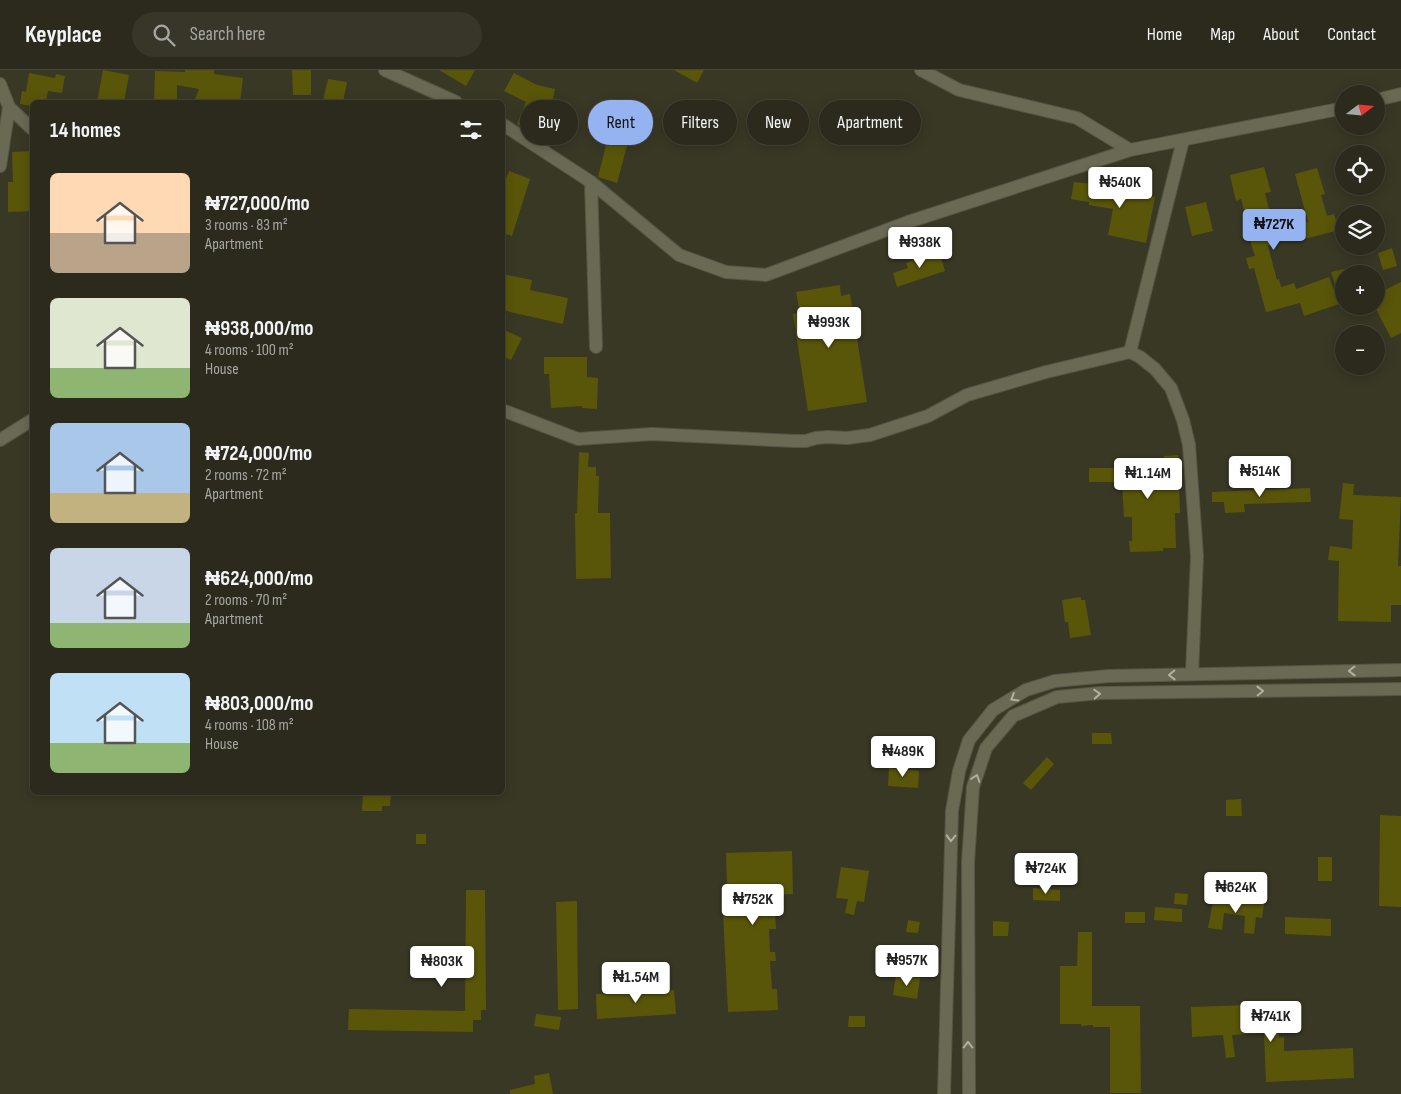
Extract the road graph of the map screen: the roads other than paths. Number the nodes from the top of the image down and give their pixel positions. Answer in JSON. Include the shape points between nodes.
{"nodes":[{"id":1,"x":385,"y":70,"type":"edge"},
{"id":2,"x":921,"y":70,"type":"edge"},
{"id":3,"x":0,"y":84,"type":"edge"},
{"id":4,"x":1401,"y":94,"type":"edge"},
{"id":5,"x":1385,"y":98,"type":"edge"},
{"id":6,"x":452,"y":100,"type":"edge"},
{"id":7,"x":10,"y":107,"type":"junction"},
{"id":8,"x":1335,"y":110,"type":"edge"},
{"id":9,"x":505,"y":126,"type":"edge"},
{"id":10,"x":30,"y":127,"type":"edge"},
{"id":11,"x":1183,"y":140,"type":"junction"},
{"id":12,"x":1130,"y":150,"type":"junction"},
{"id":13,"x":0,"y":166,"type":"edge"},
{"id":14,"x":591,"y":182,"type":"junction"},
{"id":15,"x":596,"y":347,"type":"dead end"},
{"id":16,"x":1130,"y":352,"type":"junction"},
{"id":17,"x":505,"y":411,"type":"edge"},
{"id":18,"x":30,"y":421,"type":"edge"},
{"id":19,"x":0,"y":440,"type":"edge"},
{"id":20,"x":1401,"y":670,"type":"edge"},
{"id":21,"x":1192,"y":674,"type":"junction"},
{"id":22,"x":1401,"y":689,"type":"edge"},
{"id":23,"x":944,"y":1094,"type":"edge"},
{"id":24,"x":969,"y":1094,"type":"edge"}],
"edges":[{"from":1,"to":6,"type":"street"},
{"from":2,"to":12,"type":"street","via":[[959,90],[1077,118]]},
{"from":3,"to":7,"type":"street"},
{"from":4,"to":5,"type":"street"},
{"from":7,"to":10,"type":"street"},
{"from":7,"to":13,"type":"street"},
{"from":8,"to":11,"type":"street"},
{"from":9,"to":14,"type":"street"},
{"from":11,"to":12,"type":"street"},
{"from":11,"to":16,"type":"street"},
{"from":12,"to":14,"type":"street","via":[[908,222],[766,275],[726,272],[678,255]]},
{"from":14,"to":15,"type":"street"},
{"from":16,"to":17,"type":"street","via":[[967,395],[928,416],[870,435],[847,438],[794,441],[652,434],[578,439]]},
{"from":16,"to":21,"type":"street","via":[[1155,370],[1171,388],[1190,445],[1197,556]]},
{"from":18,"to":19,"type":"street"},
{"from":20,"to":21,"type":"street","one_way":true},
{"from":21,"to":23,"type":"street","one_way":true,"via":[[1055,681],[1026,690],[993,710],[969,740],[959,771],[952,811]]},
{"from":24,"to":22,"type":"street","one_way":true,"via":[[968,862],[973,787],[986,748],[1013,716],[1057,697],[1100,693]]}]}
